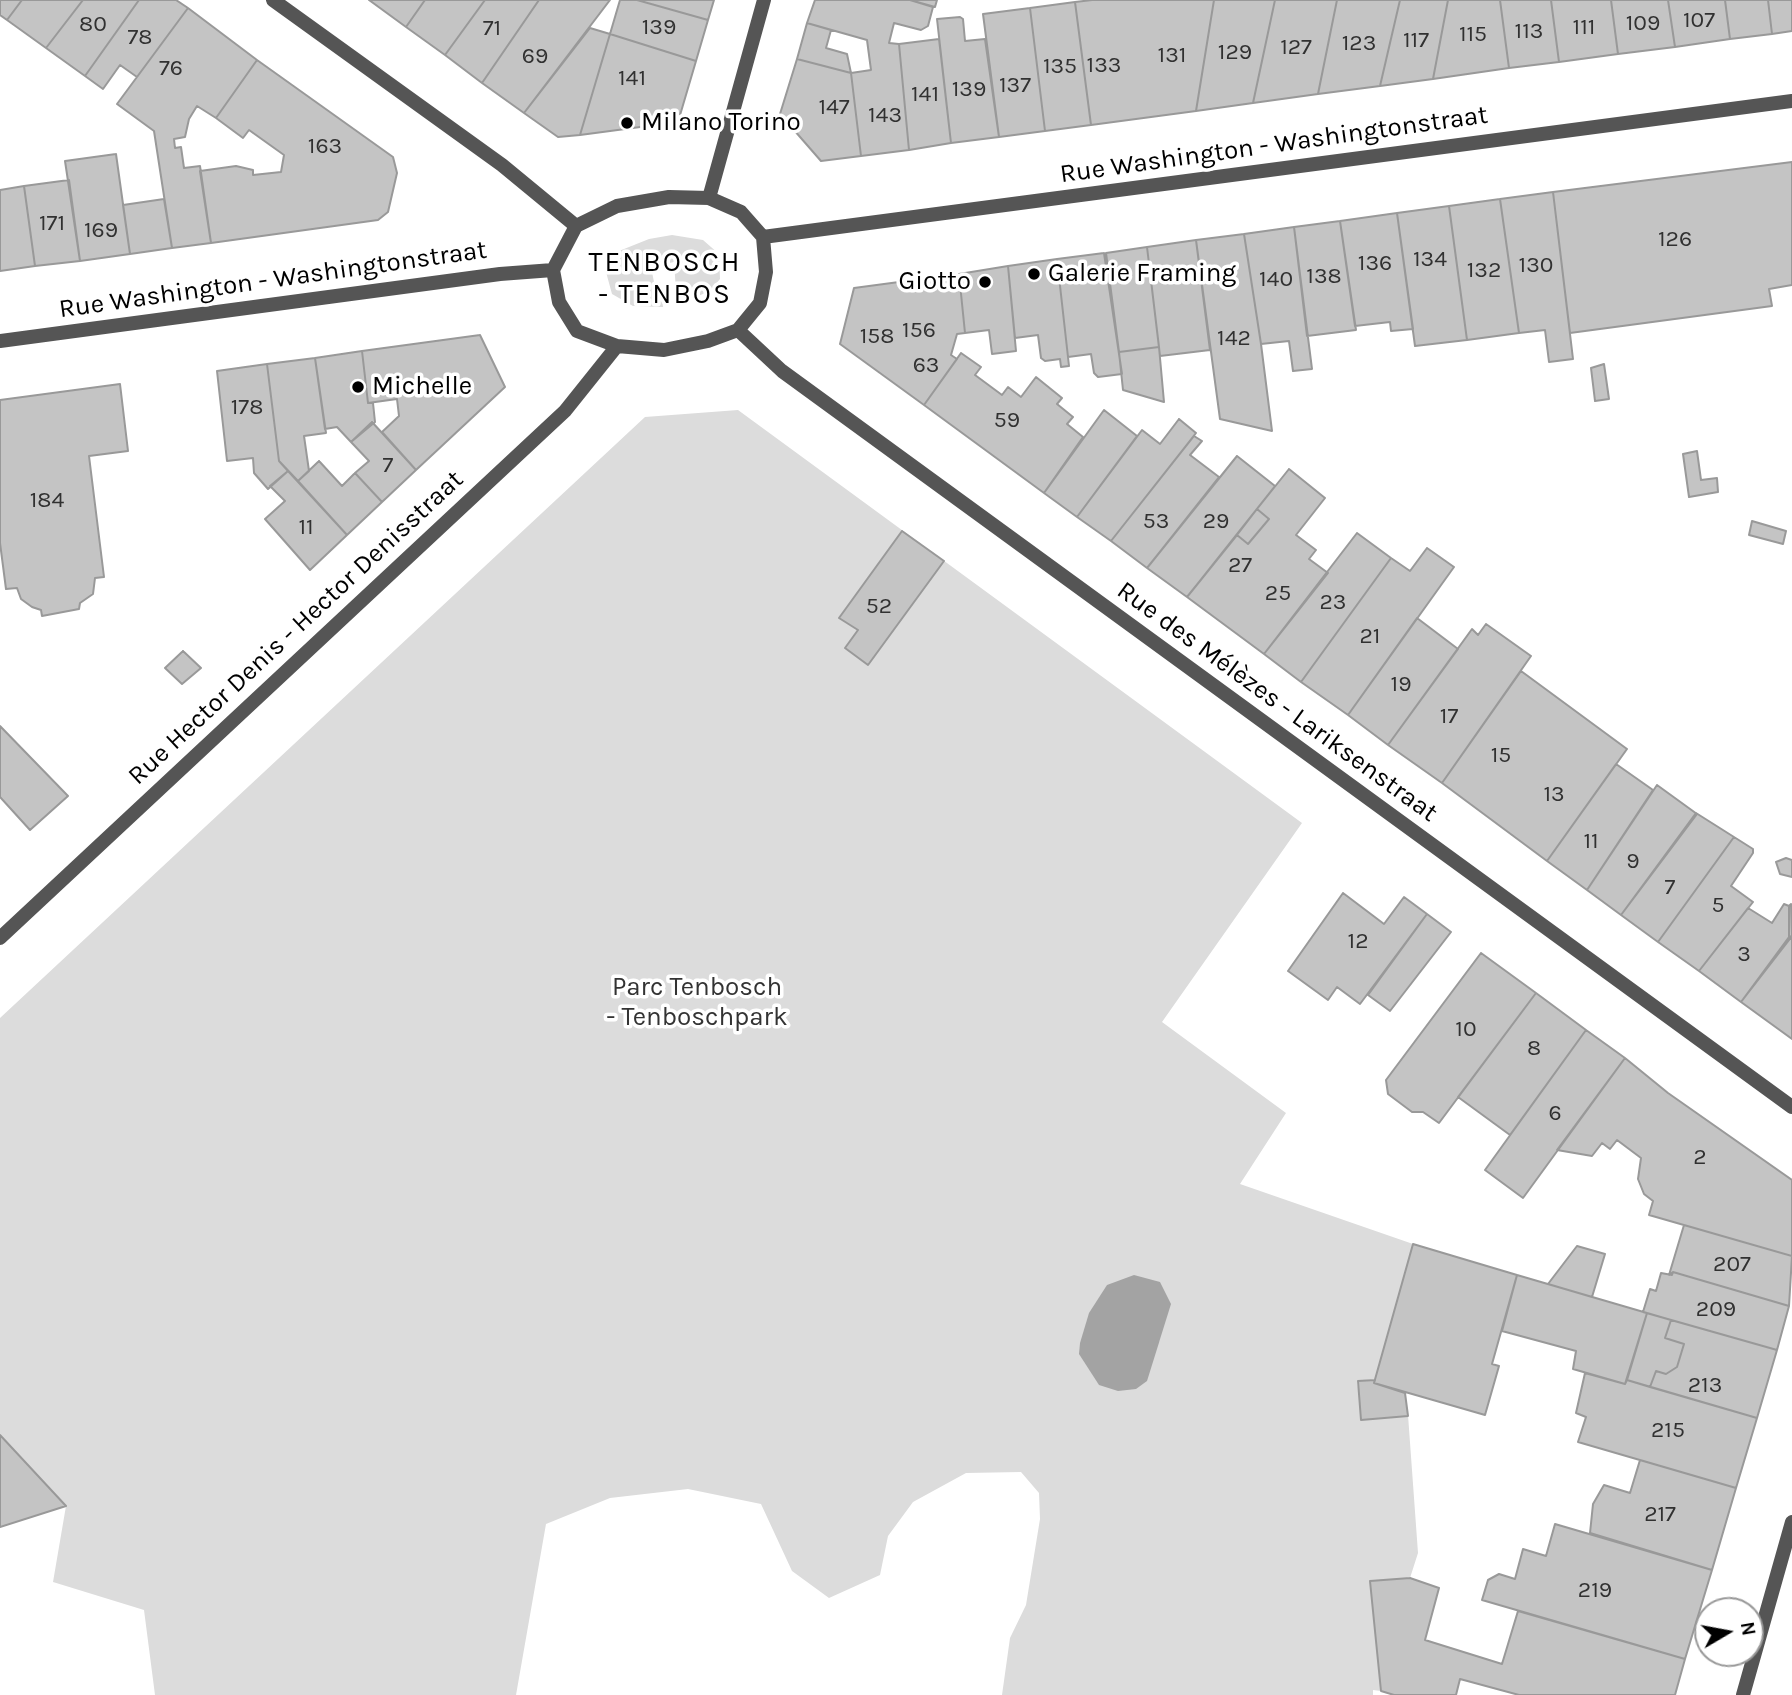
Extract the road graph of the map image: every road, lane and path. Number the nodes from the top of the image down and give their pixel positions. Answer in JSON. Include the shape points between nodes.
{"nodes":[{"id":1,"x":273,"y":0,"type":"edge"},
{"id":2,"x":764,"y":0,"type":"edge"},
{"id":3,"x":1792,"y":101,"type":"edge"},
{"id":4,"x":709,"y":198,"type":"junction"},
{"id":5,"x":576,"y":226,"type":"junction"},
{"id":6,"x":763,"y":237,"type":"junction"},
{"id":7,"x":553,"y":270,"type":"junction"},
{"id":8,"x":738,"y":330,"type":"junction"},
{"id":9,"x":0,"y":341,"type":"edge"},
{"id":10,"x":617,"y":346,"type":"junction"},
{"id":11,"x":0,"y":938,"type":"edge"},
{"id":12,"x":1792,"y":1107,"type":"edge"},
{"id":13,"x":1792,"y":1521,"type":"edge"},
{"id":14,"x":1743,"y":1695,"type":"edge"}],
"edges":[{"from":1,"to":5,"type":"street","via":[[502,165]]},
{"from":2,"to":4,"type":"street"},
{"from":3,"to":6,"type":"street","name":"Rue Washington - Washingtonstraat"},
{"from":4,"to":5,"type":"street","via":[[668,197],[617,206]]},
{"from":4,"to":6,"type":"street","via":[[741,212]]},
{"from":5,"to":7,"type":"street"},
{"from":6,"to":8,"type":"street","via":[[766,272],[760,303]]},
{"from":7,"to":9,"type":"street","name":"Rue Washington - Washingtonstraat"},
{"from":7,"to":10,"type":"street","via":[[559,302],[577,331]]},
{"from":8,"to":10,"type":"street","via":[[664,350]]},
{"from":8,"to":12,"type":"street","name":"Rue des Mélèzes - Lariksenstraat","via":[[782,371]]},
{"from":10,"to":11,"type":"street","name":"Rue Hector Denis - Hector Denisstraat","via":[[565,411]]},
{"from":13,"to":14,"type":"street"}]}
